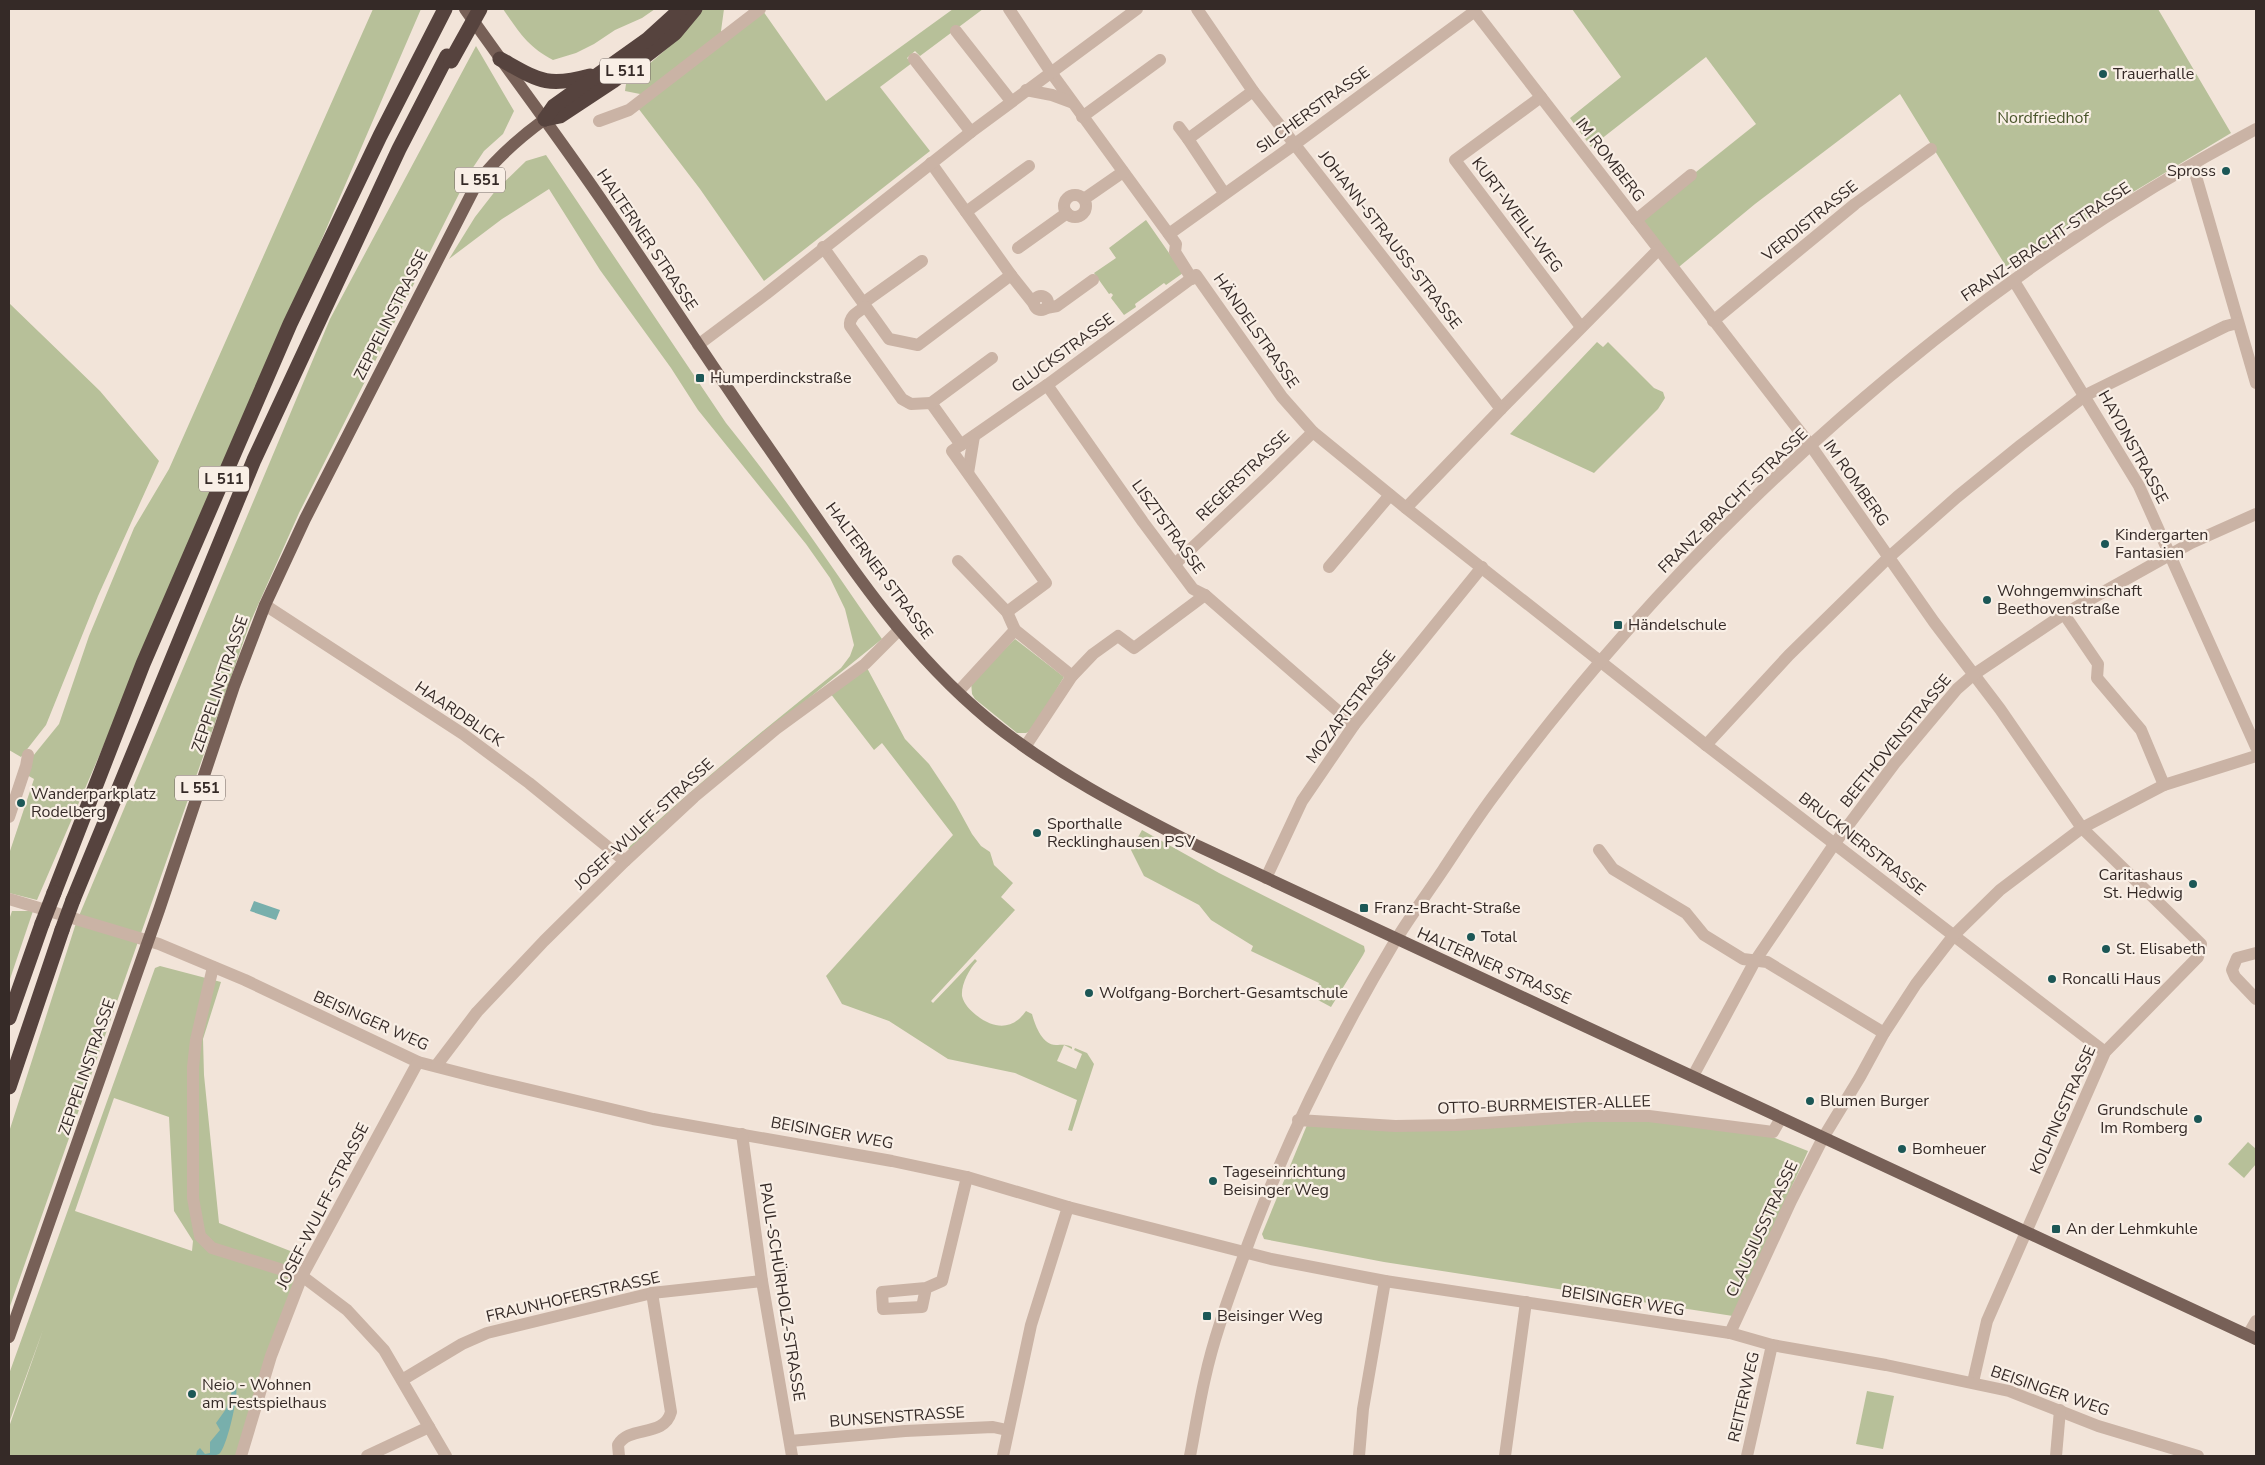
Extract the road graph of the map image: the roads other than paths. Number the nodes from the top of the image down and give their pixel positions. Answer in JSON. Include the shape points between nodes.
{"nodes":[{"id":1,"x":445,"y":9,"type":"edge"},
{"id":2,"x":466,"y":9,"type":"edge"},
{"id":3,"x":472,"y":9,"type":"edge"},
{"id":4,"x":480,"y":9,"type":"edge"},
{"id":5,"x":681,"y":9,"type":"edge"},
{"id":6,"x":695,"y":9,"type":"edge"},
{"id":7,"x":760,"y":9,"type":"edge"},
{"id":8,"x":1009,"y":9,"type":"edge"},
{"id":9,"x":1137,"y":9,"type":"edge"},
{"id":10,"x":1197,"y":9,"type":"edge"},
{"id":11,"x":1474,"y":10,"type":"edge"},
{"id":12,"x":956,"y":31,"type":"dead end"},
{"id":13,"x":500,"y":59,"type":"junction"},
{"id":14,"x":914,"y":59,"type":"dead end"},
{"id":15,"x":1160,"y":60,"type":"dead end"},
{"id":16,"x":447,"y":61,"type":"junction"},
{"id":17,"x":1050,"y":71,"type":"junction"},
{"id":18,"x":601,"y":72,"type":"junction"},
{"id":19,"x":1026,"y":90,"type":"junction"},
{"id":20,"x":1253,"y":91,"type":"junction"},
{"id":21,"x":1541,"y":97,"type":"junction"},
{"id":22,"x":1011,"y":101,"type":"junction"},
{"id":23,"x":1072,"y":103,"type":"junction"},
{"id":24,"x":1082,"y":116,"type":"junction"},
{"id":25,"x":545,"y":119,"type":"junction"},
{"id":26,"x":599,"y":121,"type":"dead end"},
{"id":27,"x":1179,"y":128,"type":"dead end"},
{"id":28,"x":2256,"y":129,"type":"edge"},
{"id":29,"x":971,"y":132,"type":"junction"},
{"id":30,"x":1188,"y":139,"type":"junction"},
{"id":31,"x":1295,"y":144,"type":"junction"},
{"id":32,"x":1931,"y":149,"type":"dead end"},
{"id":33,"x":931,"y":163,"type":"junction"},
{"id":34,"x":1029,"y":166,"type":"dead end"},
{"id":35,"x":2193,"y":166,"type":"junction"},
{"id":36,"x":1123,"y":172,"type":"junction"},
{"id":37,"x":1691,"y":175,"type":"dead end"},
{"id":38,"x":1224,"y":193,"type":"junction"},
{"id":39,"x":966,"y":212,"type":"junction"},
{"id":40,"x":1636,"y":220,"type":"junction"},
{"id":41,"x":1169,"y":234,"type":"junction"},
{"id":42,"x":823,"y":247,"type":"junction"},
{"id":43,"x":1018,"y":248,"type":"dead end"},
{"id":44,"x":1658,"y":250,"type":"junction"},
{"id":45,"x":922,"y":261,"type":"dead end"},
{"id":46,"x":1011,"y":275,"type":"junction"},
{"id":47,"x":1192,"y":278,"type":"junction"},
{"id":48,"x":1092,"y":280,"type":"dead end"},
{"id":49,"x":2014,"y":281,"type":"junction"},
{"id":50,"x":864,"y":305,"type":"junction"},
{"id":51,"x":1713,"y":321,"type":"junction"},
{"id":52,"x":2238,"y":323,"type":"junction"},
{"id":53,"x":1581,"y":327,"type":"junction"},
{"id":54,"x":889,"y":339,"type":"junction"},
{"id":55,"x":698,"y":345,"type":"junction"},
{"id":56,"x":870,"y":354,"type":"junction"},
{"id":57,"x":992,"y":358,"type":"dead end"},
{"id":58,"x":2256,"y":384,"type":"edge"},
{"id":59,"x":1047,"y":385,"type":"junction"},
{"id":60,"x":2086,"y":396,"type":"junction"},
{"id":61,"x":931,"y":403,"type":"junction"},
{"id":62,"x":1501,"y":409,"type":"junction"},
{"id":63,"x":1312,"y":432,"type":"junction"},
{"id":64,"x":974,"y":436,"type":"junction"},
{"id":65,"x":1811,"y":446,"type":"junction"},
{"id":66,"x":957,"y":448,"type":"junction"},
{"id":67,"x":968,"y":473,"type":"junction"},
{"id":68,"x":1390,"y":495,"type":"junction"},
{"id":69,"x":1406,"y":508,"type":"junction"},
{"id":70,"x":2256,"y":514,"type":"edge"},
{"id":71,"x":2172,"y":555,"type":"junction"},
{"id":72,"x":1888,"y":558,"type":"junction"},
{"id":73,"x":958,"y":561,"type":"dead end"},
{"id":74,"x":1174,"y":564,"type":"junction"},
{"id":75,"x":1329,"y":567,"type":"dead end"},
{"id":76,"x":1482,"y":567,"type":"junction"},
{"id":77,"x":1205,"y":595,"type":"junction"},
{"id":78,"x":265,"y":605,"type":"junction"},
{"id":79,"x":1007,"y":612,"type":"junction"},
{"id":80,"x":2064,"y":614,"type":"junction"},
{"id":81,"x":899,"y":630,"type":"junction"},
{"id":82,"x":1014,"y":630,"type":"junction"},
{"id":83,"x":1601,"y":662,"type":"junction"},
{"id":84,"x":1973,"y":675,"type":"junction"},
{"id":85,"x":1072,"y":676,"type":"junction"},
{"id":86,"x":958,"y":692,"type":"junction"},
{"id":87,"x":1354,"y":725,"type":"junction"},
{"id":88,"x":1706,"y":745,"type":"junction"},
{"id":89,"x":1025,"y":747,"type":"junction"},
{"id":90,"x":2256,"y":747,"type":"edge"},
{"id":91,"x":28,"y":755,"type":"dead end"},
{"id":92,"x":2256,"y":756,"type":"edge"},
{"id":93,"x":2164,"y":785,"type":"junction"},
{"id":94,"x":9,"y":817,"type":"edge"},
{"id":95,"x":2082,"y":828,"type":"junction"},
{"id":96,"x":1835,"y":843,"type":"junction"},
{"id":97,"x":1599,"y":850,"type":"dead end"},
{"id":98,"x":625,"y":861,"type":"junction"},
{"id":99,"x":1266,"y":878,"type":"junction"},
{"id":100,"x":9,"y":899,"type":"edge"},
{"id":101,"x":1954,"y":935,"type":"junction"},
{"id":102,"x":1396,"y":939,"type":"junction"},
{"id":103,"x":148,"y":941,"type":"junction"},
{"id":104,"x":2201,"y":944,"type":"joint"},
{"id":105,"x":2256,"y":953,"type":"edge"},
{"id":106,"x":1755,"y":961,"type":"junction"},
{"id":107,"x":213,"y":967,"type":"junction"},
{"id":108,"x":2256,"y":999,"type":"edge"},
{"id":109,"x":9,"y":1018,"type":"edge"},
{"id":110,"x":1884,"y":1033,"type":"junction"},
{"id":111,"x":2105,"y":1052,"type":"junction"},
{"id":112,"x":418,"y":1062,"type":"junction"},
{"id":113,"x":436,"y":1066,"type":"junction"},
{"id":114,"x":1693,"y":1076,"type":"junction"},
{"id":115,"x":9,"y":1087,"type":"edge"},
{"id":116,"x":1781,"y":1118,"type":"junction"},
{"id":117,"x":1298,"y":1120,"type":"junction"},
{"id":118,"x":742,"y":1134,"type":"junction"},
{"id":119,"x":1823,"y":1138,"type":"junction"},
{"id":120,"x":967,"y":1178,"type":"junction"},
{"id":121,"x":1068,"y":1207,"type":"junction"},
{"id":122,"x":2027,"y":1233,"type":"junction"},
{"id":123,"x":1245,"y":1253,"type":"junction"},
{"id":124,"x":302,"y":1276,"type":"junction"},
{"id":125,"x":762,"y":1281,"type":"junction"},
{"id":126,"x":1385,"y":1281,"type":"junction"},
{"id":127,"x":926,"y":1288,"type":"dead end"},
{"id":128,"x":652,"y":1293,"type":"junction"},
{"id":129,"x":1526,"y":1302,"type":"junction"},
{"id":130,"x":2256,"y":1320,"type":"edge"},
{"id":131,"x":1730,"y":1333,"type":"junction"},
{"id":132,"x":9,"y":1337,"type":"edge"},
{"id":133,"x":2252,"y":1337,"type":"edge"},
{"id":134,"x":1772,"y":1345,"type":"junction"},
{"id":135,"x":402,"y":1380,"type":"junction"},
{"id":136,"x":1973,"y":1382,"type":"junction"},
{"id":137,"x":2060,"y":1410,"type":"junction"},
{"id":138,"x":430,"y":1428,"type":"junction"},
{"id":139,"x":1007,"y":1430,"type":"junction"},
{"id":140,"x":790,"y":1441,"type":"junction"},
{"id":141,"x":241,"y":1456,"type":"edge"},
{"id":142,"x":367,"y":1456,"type":"edge"},
{"id":143,"x":446,"y":1456,"type":"edge"},
{"id":144,"x":620,"y":1456,"type":"edge"},
{"id":145,"x":792,"y":1456,"type":"edge"},
{"id":146,"x":1003,"y":1456,"type":"edge"},
{"id":147,"x":1190,"y":1456,"type":"edge"},
{"id":148,"x":1359,"y":1456,"type":"edge"},
{"id":149,"x":1505,"y":1456,"type":"edge"},
{"id":150,"x":1747,"y":1456,"type":"edge"},
{"id":151,"x":2056,"y":1456,"type":"edge"},
{"id":152,"x":2198,"y":1456,"type":"edge"}],
"edges":[{"from":1,"to":109,"type":"highway","number":"L 511","bridge":true,"via":[[357,182],[286,333],[143,664]]},
{"from":2,"to":13,"type":"main road","name":"HALTERNER STRASSE"},
{"from":3,"to":16,"type":"highway","number":"L 511"},
{"from":4,"to":16,"type":"highway","bridge":true},
{"from":5,"to":18,"type":"highway","number":"L 511","via":[[648,39]]},
{"from":6,"to":25,"type":"highway","number":"L 511","via":[[675,33],[612,81],[560,116]]},
{"from":7,"to":26,"type":"street","via":[[628,110]]},
{"from":8,"to":17,"type":"street","name":"HÄNDELSTRASSE"},
{"from":9,"to":17,"type":"street"},
{"from":10,"to":20,"type":"street","name":"JOHANN-STRAUSS-STRASSE"},
{"from":11,"to":21,"type":"street","name":"IM ROMBERG"},
{"from":11,"to":31,"type":"street","name":"SILCHERSTRASSE"},
{"from":12,"to":22,"type":"street"},
{"from":13,"to":18,"type":"highway","number":"L 511","via":[[550,83]]},
{"from":13,"to":25,"type":"main road","name":"HALTERNER STRASSE"},
{"from":14,"to":29,"type":"street"},
{"from":15,"to":24,"type":"street"},
{"from":16,"to":115,"type":"highway","number":"L 511","bridge":true,"via":[[358,234],[254,460],[73,900]]},
{"from":17,"to":19,"type":"street"},
{"from":17,"to":23,"type":"street","name":"HÄNDELSTRASSE"},
{"from":18,"to":25,"type":"highway","number":"L 511","via":[[554,106]]},
{"from":19,"to":22,"type":"street"},
{"from":19,"to":23,"type":"street"},
{"from":20,"to":30,"type":"street"},
{"from":20,"to":31,"type":"street","name":"JOHANN-STRAUSS-STRASSE"},
{"from":21,"to":40,"type":"street","name":"IM ROMBERG"},
{"from":21,"to":53,"type":"street","name":"KURT-WEILL-WEG","via":[[1455,160]]},
{"from":22,"to":29,"type":"street"},
{"from":23,"to":24,"type":"street","name":"HÄNDELSTRASSE"},
{"from":24,"to":36,"type":"street","name":"HÄNDELSTRASSE"},
{"from":25,"to":55,"type":"main road","name":"HALTERNER STRASSE"},
{"from":25,"to":78,"type":"main road","name":"ZEPPELINSTRASSE","number":"L 551","via":[[513,142],[477,183]]},
{"from":27,"to":30,"type":"street"},
{"from":28,"to":35,"type":"street","name":"FRANZ-BRACHT-STRASSE"},
{"from":29,"to":33,"type":"street"},
{"from":30,"to":38,"type":"street"},
{"from":31,"to":38,"type":"street","name":"SILCHERSTRASSE"},
{"from":31,"to":62,"type":"street","name":"JOHANN-STRAUSS-STRASSE"},
{"from":32,"to":51,"type":"street","name":"VERDISTRASSE","via":[[1855,204]]},
{"from":33,"to":39,"type":"street"},
{"from":33,"to":42,"type":"street"},
{"from":34,"to":39,"type":"street"},
{"from":35,"to":49,"type":"street","name":"FRANZ-BRACHT-STRASSE","via":[[2106,217]]},
{"from":35,"to":52,"type":"street"},
{"from":36,"to":41,"type":"street","name":"HÄNDELSTRASSE"},
{"from":36,"to":43,"type":"street","via":[[1084,199],[1086,207],[1082,214],[1074,217],[1067,212]]},
{"from":37,"to":40,"type":"street"},
{"from":38,"to":41,"type":"street","name":"SILCHERSTRASSE"},
{"from":39,"to":46,"type":"street"},
{"from":40,"to":44,"type":"street","name":"IM ROMBERG"},
{"from":41,"to":47,"type":"street","name":"HÄNDELSTRASSE","via":[[1176,244],[1175,252]]},
{"from":42,"to":50,"type":"street"},
{"from":42,"to":55,"type":"street"},
{"from":44,"to":51,"type":"street","name":"IM ROMBERG"},
{"from":44,"to":53,"type":"street"},
{"from":45,"to":50,"type":"street"},
{"from":46,"to":48,"type":"street","via":[[1040,306],[1057,306]]},
{"from":46,"to":54,"type":"street","via":[[918,345]]},
{"from":47,"to":59,"type":"street","name":"GLUCKSTRASSE"},
{"from":47,"to":63,"type":"street","name":"HÄNDELSTRASSE","via":[[1196,275],[1282,397]]},
{"from":49,"to":60,"type":"street","name":"HAYDNSTRASSE"},
{"from":49,"to":65,"type":"street","name":"FRANZ-BRACHT-STRASSE","via":[[1904,365]]},
{"from":50,"to":54,"type":"street"},
{"from":50,"to":56,"type":"street","via":[[852,316],[850,326]]},
{"from":51,"to":65,"type":"street","name":"IM ROMBERG"},
{"from":52,"to":58,"type":"street"},
{"from":52,"to":60,"type":"street"},
{"from":53,"to":62,"type":"street"},
{"from":54,"to":56,"type":"street"},
{"from":55,"to":81,"type":"main road","name":"HALTERNER STRASSE"},
{"from":56,"to":61,"type":"street","via":[[902,399],[911,404]]},
{"from":57,"to":61,"type":"street"},
{"from":59,"to":64,"type":"street","name":"GLUCKSTRASSE"},
{"from":59,"to":74,"type":"street","name":"LISZTSTRASSE"},
{"from":60,"to":71,"type":"street","name":"HAYDNSTRASSE","via":[[2140,486]]},
{"from":60,"to":72,"type":"street","via":[[1957,497]]},
{"from":61,"to":66,"type":"street"},
{"from":62,"to":69,"type":"street"},
{"from":63,"to":68,"type":"street","name":"HÄNDELSTRASSE"},
{"from":63,"to":74,"type":"street","name":"REGERSTRASSE"},
{"from":64,"to":66,"type":"street","name":"GLUCKSTRASSE"},
{"from":64,"to":67,"type":"street"},
{"from":65,"to":72,"type":"street","name":"IM ROMBERG"},
{"from":65,"to":83,"type":"street","name":"FRANZ-BRACHT-STRASSE","via":[[1670,584]]},
{"from":66,"to":67,"type":"street"},
{"from":67,"to":79,"type":"street","via":[[1046,583]]},
{"from":68,"to":69,"type":"street","name":"HÄNDELSTRASSE"},
{"from":68,"to":75,"type":"street"},
{"from":69,"to":76,"type":"street","name":"HÄNDELSTRASSE"},
{"from":70,"to":71,"type":"street","name":"BEETHOVENSTRASSE"},
{"from":71,"to":80,"type":"street","name":"BEETHOVENSTRASSE"},
{"from":71,"to":90,"type":"street","name":"HAYDNSTRASSE"},
{"from":72,"to":84,"type":"street","name":"IM ROMBERG"},
{"from":72,"to":88,"type":"street","via":[[1789,655]]},
{"from":73,"to":79,"type":"street"},
{"from":74,"to":77,"type":"street","name":"LISZTSTRASSE","via":[[1194,589]]},
{"from":76,"to":83,"type":"street","name":"HÄNDELSTRASSE"},
{"from":76,"to":87,"type":"street","name":"MOZARTSTRASSE"},
{"from":77,"to":85,"type":"street","via":[[1134,648],[1118,636],[1093,654]]},
{"from":77,"to":87,"type":"street","name":"LISZTSTRASSE"},
{"from":78,"to":98,"type":"street","name":"HAARDBLICK","via":[[463,734],[536,788]]},
{"from":78,"to":103,"type":"main road","name":"ZEPPELINSTRASSE","number":"L 551","via":[[234,686]]},
{"from":79,"to":82,"type":"street"},
{"from":80,"to":84,"type":"street","name":"BEETHOVENSTRASSE"},
{"from":80,"to":93,"type":"street","via":[[2098,664],[2097,678],[2141,730]]},
{"from":81,"to":86,"type":"main road","name":"HALTERNER STRASSE"},
{"from":81,"to":98,"type":"street","name":"JOSEF-WULFF-STRASSE","via":[[864,664],[776,728],[694,796]]},
{"from":82,"to":85,"type":"street"},
{"from":82,"to":86,"type":"street"},
{"from":83,"to":88,"type":"street","name":"BRUCKNERSTRASSE"},
{"from":83,"to":102,"type":"street","name":"FRANZ-BRACHT-STRASSE","via":[[1497,791]]},
{"from":84,"to":95,"type":"street","name":"IM ROMBERG"},
{"from":84,"to":96,"type":"street","name":"BEETHOVENSTRASSE","via":[[1957,689],[1895,763]]},
{"from":85,"to":89,"type":"street"},
{"from":86,"to":89,"type":"main road","name":"HALTERNER STRASSE"},
{"from":87,"to":99,"type":"street","name":"MOZARTSTRASSE","via":[[1302,801]]},
{"from":88,"to":96,"type":"street","name":"BRUCKNERSTRASSE"},
{"from":89,"to":99,"type":"main road","name":"HALTERNER STRASSE","via":[[1142,818]]},
{"from":91,"to":94,"type":"street"},
{"from":92,"to":93,"type":"street","name":"CLAUSIUSSTRASSE"},
{"from":93,"to":95,"type":"street","name":"CLAUSIUSSTRASSE"},
{"from":95,"to":101,"type":"street","name":"CLAUSIUSSTRASSE","via":[[2000,890]]},
{"from":95,"to":104,"type":"street","name":"IM ROMBERG"},
{"from":96,"to":101,"type":"street","name":"BRUCKNERSTRASSE"},
{"from":96,"to":106,"type":"street","name":"BEETHOVENSTRASSE"},
{"from":97,"to":106,"type":"street","via":[[1613,869],[1686,913],[1704,935],[1743,959]]},
{"from":98,"to":113,"type":"street","name":"JOSEF-WULFF-STRASSE","via":[[477,1012]]},
{"from":99,"to":102,"type":"main road","name":"HALTERNER STRASSE"},
{"from":100,"to":103,"type":"street","name":"BEISINGER WEG"},
{"from":101,"to":110,"type":"street","name":"CLAUSIUSSTRASSE"},
{"from":101,"to":111,"type":"street","name":"BRUCKNERSTRASSE"},
{"from":102,"to":114,"type":"main road","name":"HALTERNER STRASSE"},
{"from":102,"to":117,"type":"street","via":[[1344,1029]]},
{"from":103,"to":107,"type":"street","name":"BEISINGER WEG"},
{"from":103,"to":132,"type":"main road","name":"ZEPPELINSTRASSE","number":"L 551"},
{"from":104,"to":111,"type":"street","name":"KOLPINGSTRASSE","via":[[2198,957]]},
{"from":105,"to":108,"type":"street","via":[[2237,958],[2232,970],[2232,974]]},
{"from":106,"to":110,"type":"street","via":[[1767,962]]},
{"from":106,"to":114,"type":"street","name":"BEETHOVENSTRASSE"},
{"from":107,"to":112,"type":"street","name":"BEISINGER WEG"},
{"from":107,"to":124,"type":"street","via":[[193,1066],[193,1198],[197,1227],[200,1236],[212,1248]]},
{"from":110,"to":119,"type":"street","name":"CLAUSIUSSTRASSE"},
{"from":111,"to":122,"type":"street","name":"KOLPINGSTRASSE"},
{"from":112,"to":113,"type":"street","name":"BEISINGER WEG"},
{"from":112,"to":124,"type":"street","name":"JOSEF-WULFF-STRASSE"},
{"from":113,"to":118,"type":"street","name":"BEISINGER WEG","via":[[652,1118]]},
{"from":114,"to":116,"type":"main road","name":"HALTERNER STRASSE"},
{"from":116,"to":117,"type":"street","name":"OTTO-BURRMEISTER-ALLEE","via":[[1773,1132],[1649,1116],[1588,1116],[1438,1126]]},
{"from":116,"to":119,"type":"main road","name":"HALTERNER STRASSE"},
{"from":117,"to":123,"type":"street"},
{"from":118,"to":120,"type":"street","name":"BEISINGER WEG"},
{"from":118,"to":125,"type":"street","name":"PAUL-SCHÜRHOLZ-STRASSE"},
{"from":119,"to":122,"type":"main road","name":"HALTERNER STRASSE"},
{"from":119,"to":131,"type":"street","name":"CLAUSIUSSTRASSE"},
{"from":120,"to":121,"type":"street","name":"BEISINGER WEG"},
{"from":120,"to":127,"type":"street","via":[[942,1281]]},
{"from":121,"to":123,"type":"street","name":"BEISINGER WEG"},
{"from":121,"to":139,"type":"street","via":[[1031,1325]]},
{"from":122,"to":133,"type":"main road","name":"HALTERNER STRASSE"},
{"from":122,"to":136,"type":"street","via":[[1987,1321]]},
{"from":123,"to":126,"type":"street","name":"BEISINGER WEG"},
{"from":123,"to":147,"type":"street","via":[[1205,1376]]},
{"from":124,"to":135,"type":"street","via":[[367,1329]]},
{"from":124,"to":141,"type":"street","name":"JOSEF-WULFF-STRASSE","via":[[271,1356]]},
{"from":125,"to":128,"type":"street","name":"FRAUNHOFERSTRASSE"},
{"from":125,"to":140,"type":"street","name":"PAUL-SCHÜRHOLZ-STRASSE"},
{"from":126,"to":129,"type":"street","name":"BEISINGER WEG"},
{"from":126,"to":148,"type":"street","via":[[1363,1410]]},
{"from":128,"to":135,"type":"street","name":"FRAUNHOFERSTRASSE","via":[[487,1333]]},
{"from":128,"to":144,"type":"street","via":[[671,1412],[667,1422],[661,1426],[623,1439],[618,1445]]},
{"from":129,"to":131,"type":"street","name":"BEISINGER WEG"},
{"from":129,"to":149,"type":"street"},
{"from":130,"to":133,"type":"street"},
{"from":131,"to":134,"type":"street","name":"BEISINGER WEG"},
{"from":134,"to":136,"type":"street","name":"BEISINGER WEG"},
{"from":134,"to":150,"type":"street","name":"REITERWEG"},
{"from":135,"to":138,"type":"street"},
{"from":136,"to":137,"type":"street","name":"BEISINGER WEG"},
{"from":137,"to":151,"type":"street"},
{"from":137,"to":152,"type":"street","name":"BEISINGER WEG","via":[[2098,1426]]},
{"from":138,"to":142,"type":"street"},
{"from":138,"to":143,"type":"street"},
{"from":139,"to":140,"type":"street","name":"BUNSENSTRASSE","via":[[993,1427],[924,1430]]},
{"from":139,"to":146,"type":"street"},
{"from":140,"to":145,"type":"street","name":"PAUL-SCHÜRHOLZ-STRASSE"}]}
